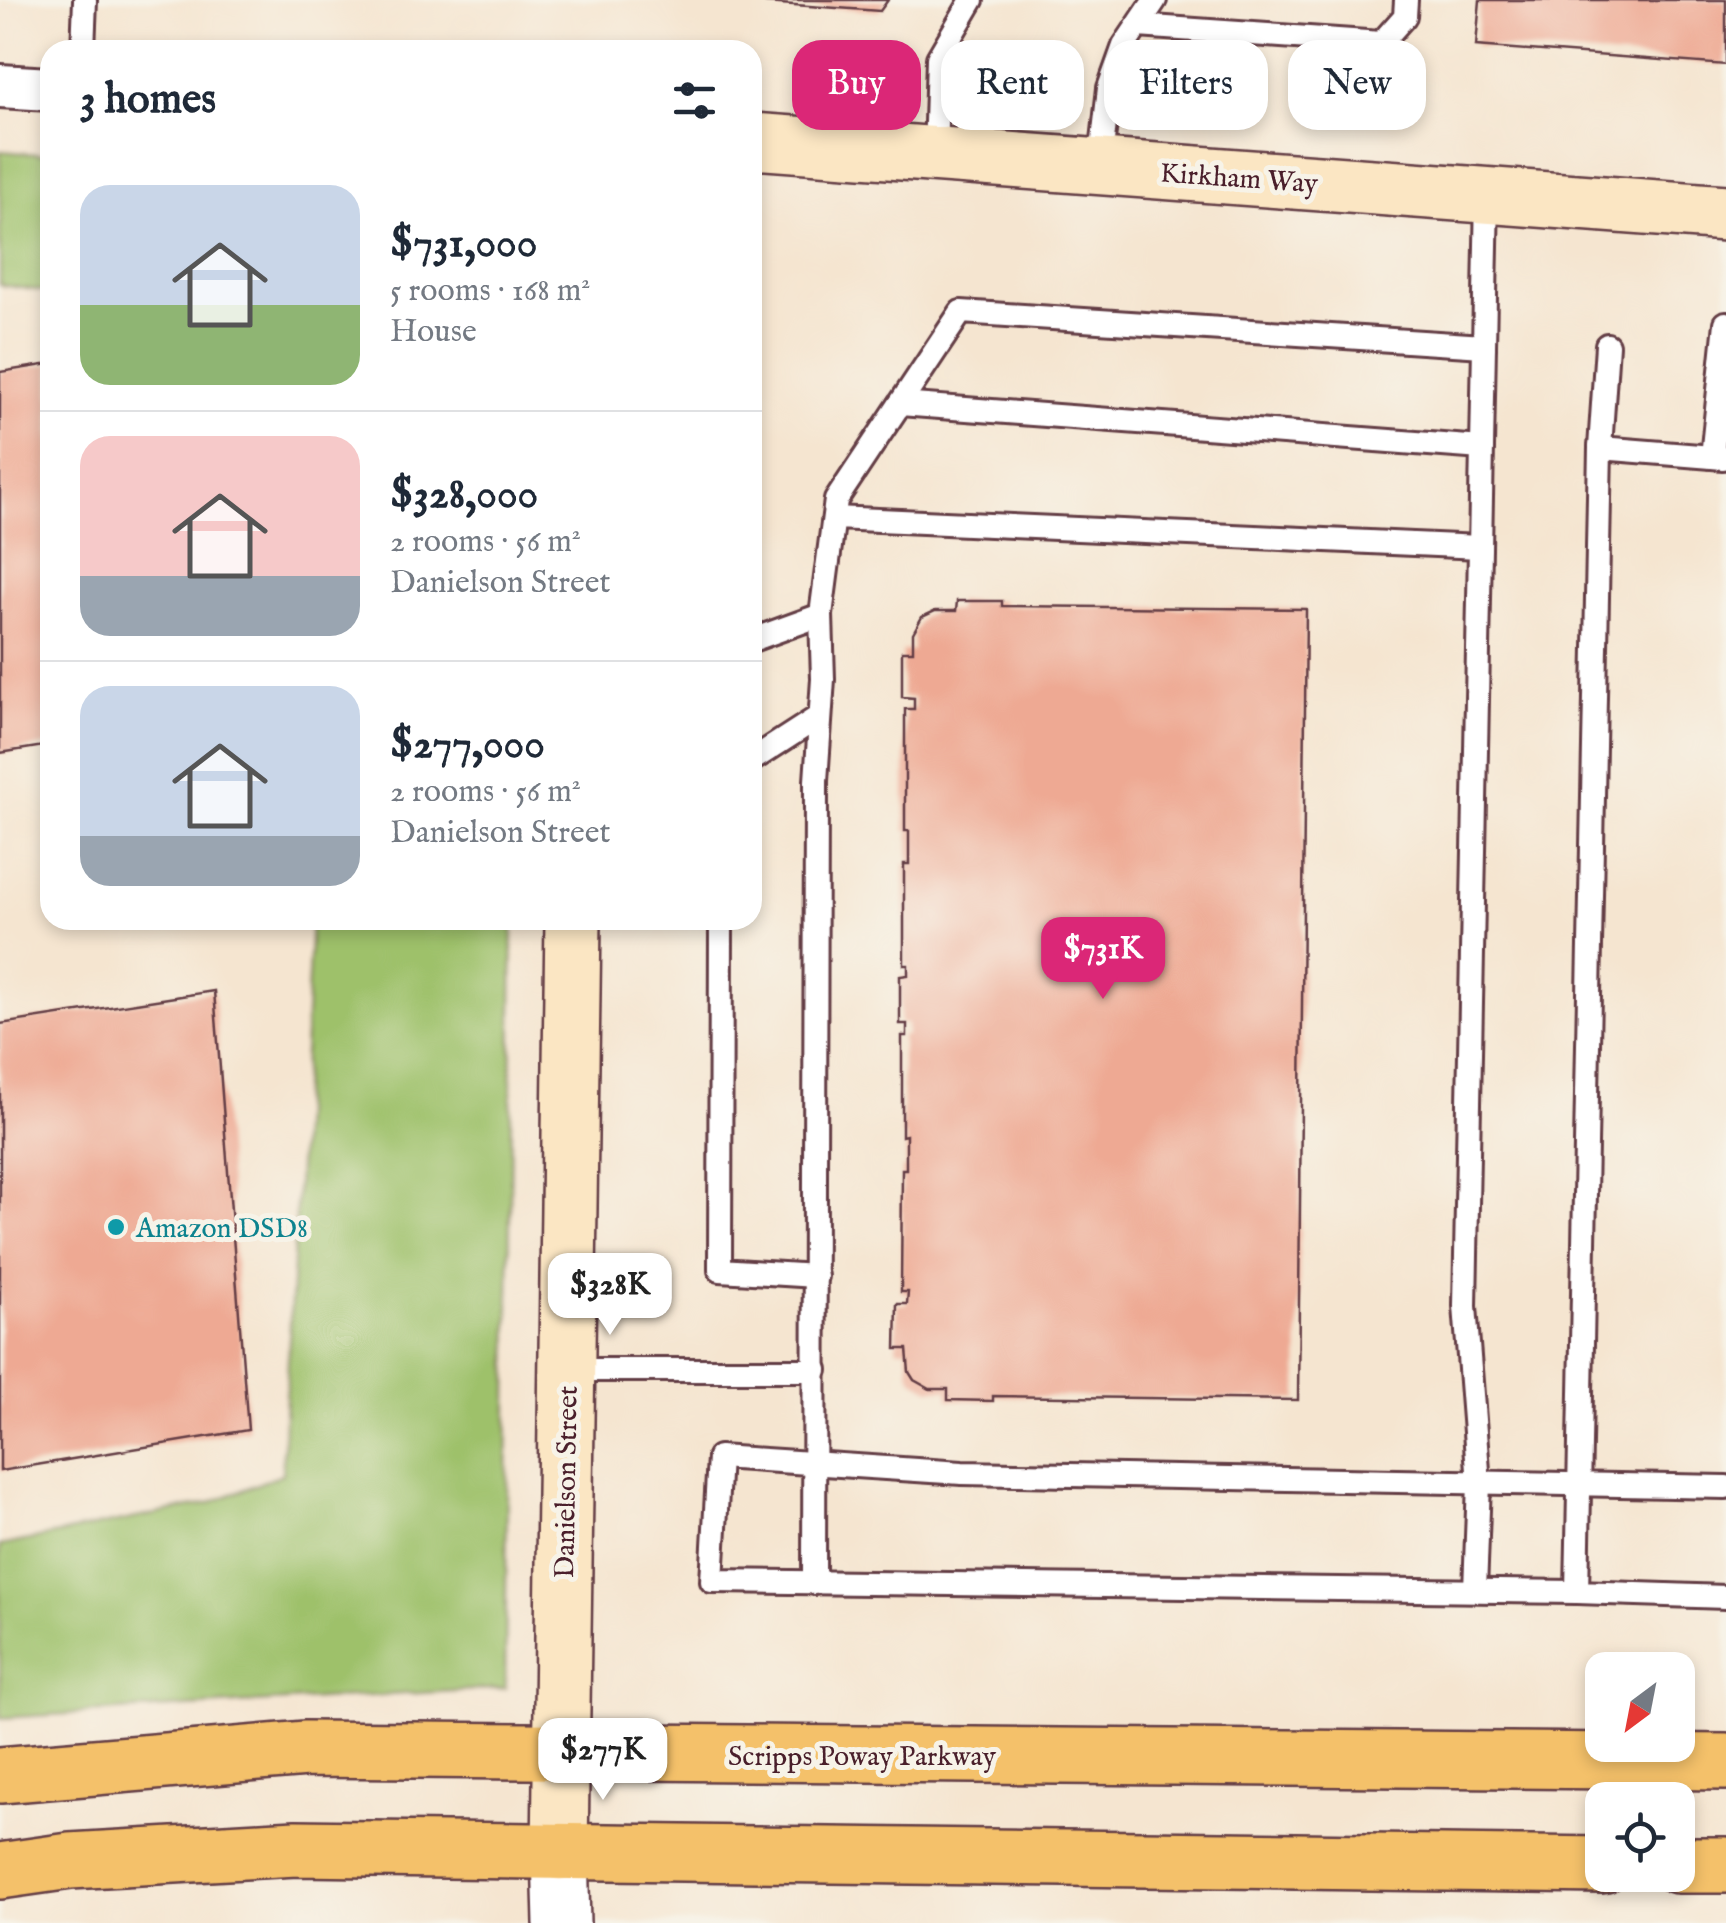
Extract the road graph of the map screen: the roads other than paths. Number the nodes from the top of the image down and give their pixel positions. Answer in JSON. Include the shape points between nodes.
{"nodes":[{"id":1,"x":85,"y":0,"type":"edge"},
{"id":2,"x":972,"y":0,"type":"edge"},
{"id":3,"x":1154,"y":0,"type":"edge"},
{"id":4,"x":1406,"y":0,"type":"edge"},
{"id":5,"x":1138,"y":26,"type":"junction"},
{"id":6,"x":83,"y":40,"type":"edge"},
{"id":7,"x":0,"y":86,"type":"edge"},
{"id":8,"x":40,"y":88,"type":"edge"},
{"id":9,"x":762,"y":142,"type":"edge"},
{"id":10,"x":935,"y":154,"type":"junction"},
{"id":11,"x":1100,"y":167,"type":"junction"},
{"id":12,"x":1487,"y":195,"type":"junction"},
{"id":13,"x":1726,"y":213,"type":"edge"},
{"id":14,"x":1726,"y":322,"type":"edge"},
{"id":15,"x":1607,"y":345,"type":"dead end"},
{"id":16,"x":1484,"y":346,"type":"junction"},
{"id":17,"x":1724,"y":359,"type":"edge"},
{"id":18,"x":900,"y":404,"type":"junction"},
{"id":19,"x":1482,"y":448,"type":"junction"},
{"id":20,"x":1600,"y":448,"type":"junction"},
{"id":21,"x":1719,"y":457,"type":"edge"},
{"id":22,"x":834,"y":518,"type":"junction"},
{"id":23,"x":1480,"y":547,"type":"junction"},
{"id":24,"x":821,"y":615,"type":"junction"},
{"id":25,"x":762,"y":636,"type":"edge"},
{"id":26,"x":820,"y":716,"type":"junction"},
{"id":27,"x":762,"y":754,"type":"edge"},
{"id":28,"x":573,"y":930,"type":"edge"},
{"id":29,"x":721,"y":930,"type":"edge"},
{"id":30,"x":816,"y":1276,"type":"junction"},
{"id":31,"x":567,"y":1370,"type":"junction"},
{"id":32,"x":816,"y":1370,"type":"junction"},
{"id":33,"x":816,"y":1463,"type":"junction"},
{"id":34,"x":1479,"y":1484,"type":"junction"},
{"id":35,"x":1580,"y":1485,"type":"junction"},
{"id":36,"x":1726,"y":1488,"type":"edge"},
{"id":37,"x":814,"y":1583,"type":"junction"},
{"id":38,"x":1475,"y":1590,"type":"junction"},
{"id":39,"x":1577,"y":1592,"type":"junction"},
{"id":40,"x":1726,"y":1597,"type":"edge"},
{"id":41,"x":560,"y":1753,"type":"junction"},
{"id":42,"x":1726,"y":1762,"type":"edge"},
{"id":43,"x":0,"y":1774,"type":"edge"},
{"id":44,"x":560,"y":1852,"type":"junction"},
{"id":45,"x":1585,"y":1865,"type":"edge"},
{"id":46,"x":1695,"y":1865,"type":"edge"},
{"id":47,"x":1726,"y":1865,"type":"edge"},
{"id":48,"x":0,"y":1871,"type":"edge"},
{"id":49,"x":562,"y":1923,"type":"edge"}],
"edges":[{"from":1,"to":6,"type":"lane"},
{"from":2,"to":10,"type":"lane","via":[[938,58]]},
{"from":3,"to":5,"type":"lane"},
{"from":4,"to":5,"type":"lane","via":[[1405,16],[1382,43]]},
{"from":5,"to":11,"type":"lane","via":[[1109,88]]},
{"from":7,"to":8,"type":"street"},
{"from":9,"to":10,"type":"main road","name":"Kirkham Way"},
{"from":10,"to":11,"type":"main road","name":"Kirkham Way"},
{"from":11,"to":12,"type":"main road","name":"Kirkham Way"},
{"from":12,"to":13,"type":"main road","name":"Kirkham Way"},
{"from":12,"to":16,"type":"lane"},
{"from":14,"to":17,"type":"lane"},
{"from":15,"to":20,"type":"lane"},
{"from":16,"to":18,"type":"lane","via":[[960,312]]},
{"from":16,"to":19,"type":"lane"},
{"from":17,"to":21,"type":"lane"},
{"from":18,"to":19,"type":"lane"},
{"from":18,"to":22,"type":"lane","via":[[836,500]]},
{"from":19,"to":23,"type":"lane"},
{"from":20,"to":21,"type":"lane"},
{"from":20,"to":35,"type":"lane"},
{"from":22,"to":23,"type":"lane"},
{"from":22,"to":24,"type":"lane"},
{"from":23,"to":34,"type":"lane","via":[[1465,1306]]},
{"from":24,"to":25,"type":"lane"},
{"from":24,"to":26,"type":"lane"},
{"from":26,"to":27,"type":"lane"},
{"from":26,"to":30,"type":"lane"},
{"from":28,"to":31,"type":"main road","name":"Danielson Street"},
{"from":29,"to":30,"type":"lane","via":[[720,1270]]},
{"from":30,"to":32,"type":"lane"},
{"from":31,"to":32,"type":"lane"},
{"from":31,"to":41,"type":"main road","name":"Danielson Street"},
{"from":32,"to":33,"type":"lane"},
{"from":33,"to":34,"type":"lane","via":[[962,1473]]},
{"from":33,"to":37,"type":"lane"},
{"from":33,"to":37,"type":"lane","via":[[718,1457],[712,1581]]},
{"from":34,"to":35,"type":"lane"},
{"from":34,"to":38,"type":"lane"},
{"from":35,"to":36,"type":"lane"},
{"from":35,"to":39,"type":"lane"},
{"from":37,"to":38,"type":"lane"},
{"from":38,"to":39,"type":"lane"},
{"from":39,"to":40,"type":"lane"},
{"from":41,"to":42,"type":"main road","name":"Scripps Poway Parkway"},
{"from":41,"to":43,"type":"main road","name":"Scripps Poway Parkway","via":[[306,1750]]},
{"from":41,"to":44,"type":"main road","name":"Danielson Street"},
{"from":44,"to":45,"type":"main road"},
{"from":44,"to":48,"type":"main road","via":[[296,1848]]},
{"from":44,"to":49,"type":"street","name":"Danielson Street"},
{"from":46,"to":47,"type":"main road"}]}
